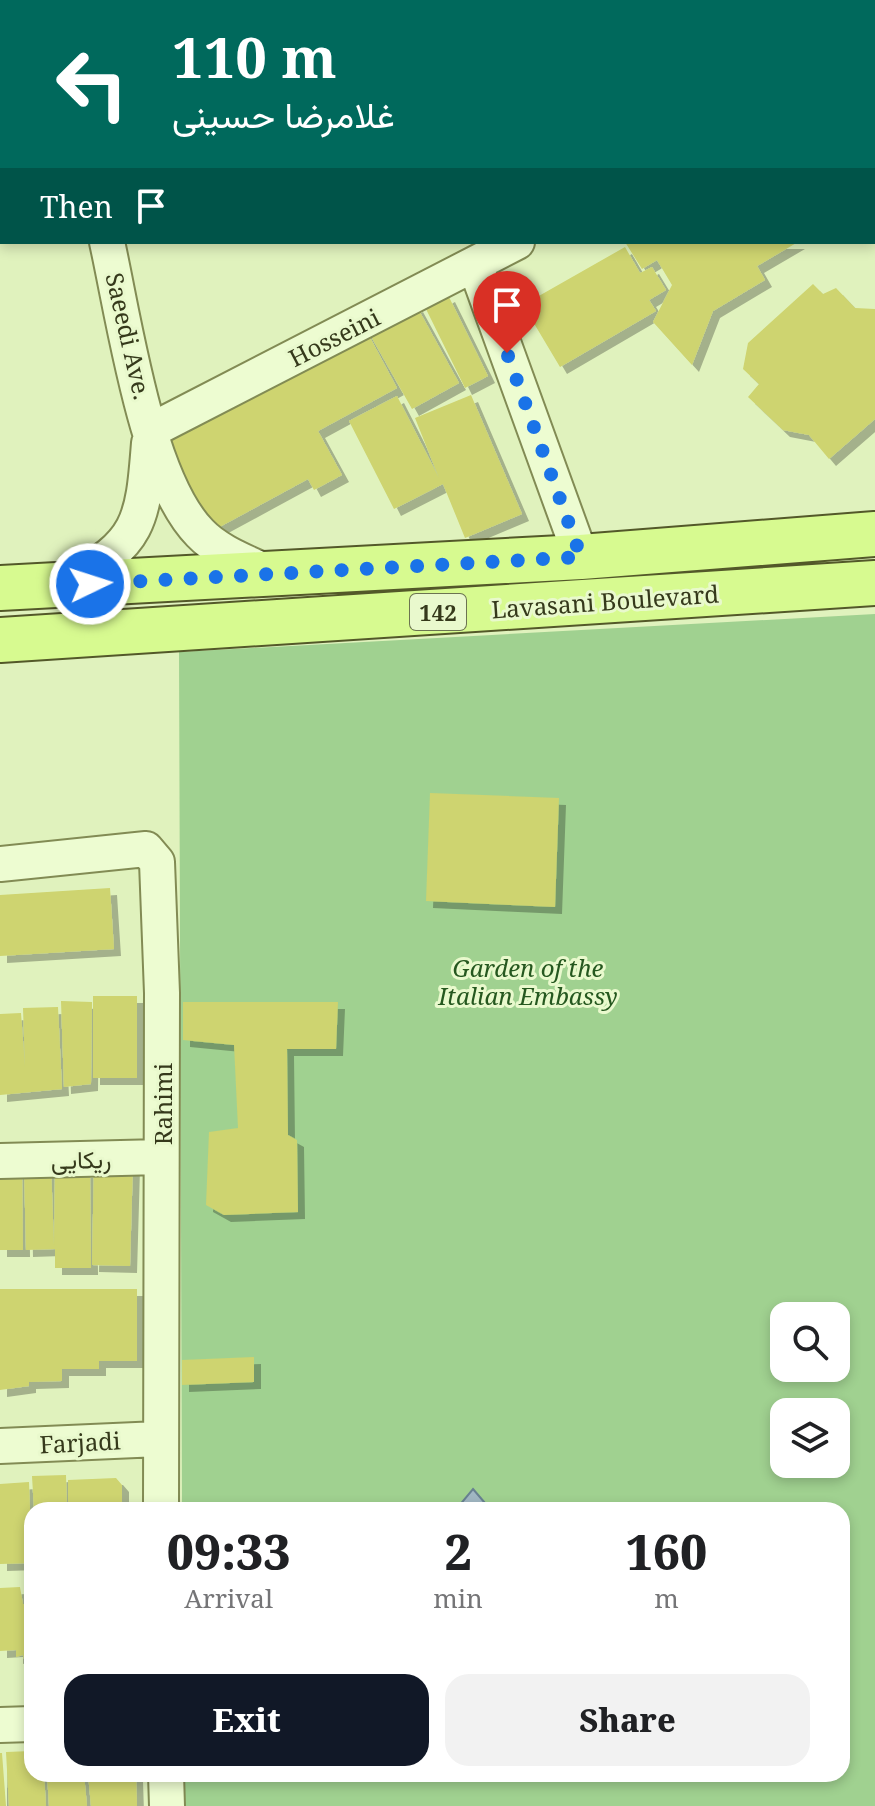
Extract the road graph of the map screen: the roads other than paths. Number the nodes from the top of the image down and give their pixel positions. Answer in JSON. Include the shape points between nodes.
{"nodes":[{"id":1,"x":107,"y":244,"type":"edge"},
{"id":2,"x":513,"y":244,"type":"edge"},
{"id":3,"x":475,"y":265,"type":"junction"},
{"id":4,"x":150,"y":431,"type":"junction"},
{"id":5,"x":875,"y":534,"type":"edge"},
{"id":6,"x":581,"y":557,"type":"junction"},
{"id":7,"x":269,"y":573,"type":"junction"},
{"id":8,"x":875,"y":583,"type":"edge"},
{"id":9,"x":60,"y":586,"type":"junction"},
{"id":10,"x":0,"y":588,"type":"edge"},
{"id":11,"x":0,"y":640,"type":"edge"},
{"id":12,"x":0,"y":864,"type":"edge"},
{"id":13,"x":161,"y":1157,"type":"junction"},
{"id":14,"x":0,"y":1161,"type":"edge"},
{"id":15,"x":159,"y":1439,"type":"junction"},
{"id":16,"x":0,"y":1446,"type":"edge"},
{"id":17,"x":161,"y":1502,"type":"edge"},
{"id":18,"x":24,"y":1724,"type":"edge"},
{"id":19,"x":0,"y":1725,"type":"edge"},
{"id":20,"x":166,"y":1782,"type":"edge"},
{"id":21,"x":167,"y":1806,"type":"edge"}],
"edges":[{"from":1,"to":4,"type":"street","name":"Saeedi Ave."},
{"from":2,"to":3,"type":"street","name":"Hosseini"},
{"from":3,"to":4,"type":"street","name":"Hosseini"},
{"from":3,"to":6,"type":"street"},
{"from":4,"to":7,"type":"street","name":"Saeedi Ave.","via":[[177,500],[199,533]]},
{"from":4,"to":9,"type":"street","name":"Saeedi Ave.","via":[[145,497],[135,524],[106,562]]},
{"from":5,"to":6,"type":"main road","name":"Lavasani Boulevard","number":"142"},
{"from":6,"to":7,"type":"main road","name":"Lavasani Boulevard","number":"142"},
{"from":7,"to":9,"type":"main road","name":"Lavasani Boulevard","number":"142"},
{"from":8,"to":11,"type":"main road","name":"Lavasani Boulevard","number":"142"},
{"from":9,"to":10,"type":"main road","name":"Lavasani Boulevard","number":"142"},
{"from":12,"to":13,"type":"street","name":"Rahimi","via":[[146,849],[157,862]]},
{"from":13,"to":14,"type":"street","name":"ریکایی"},
{"from":13,"to":15,"type":"street","name":"Rahimi"},
{"from":15,"to":16,"type":"street","name":"Farjadi"},
{"from":15,"to":17,"type":"street","name":"Rahimi"},
{"from":18,"to":19,"type":"street"},
{"from":20,"to":21,"type":"street"}]}
